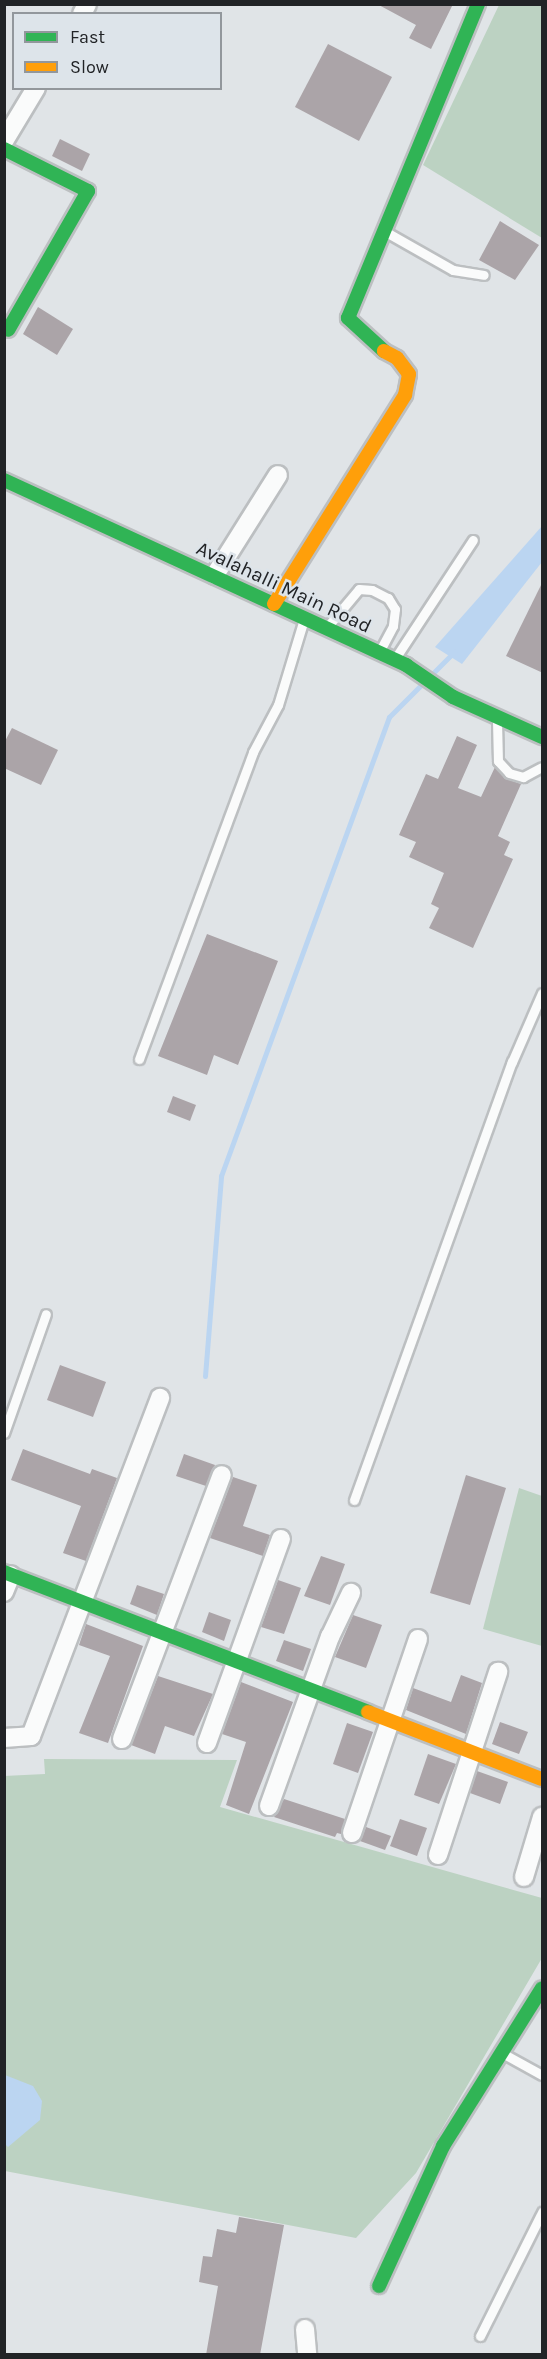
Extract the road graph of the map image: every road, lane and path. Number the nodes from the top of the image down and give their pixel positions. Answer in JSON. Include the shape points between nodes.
{"nodes":[{"id":1,"x":478,"y":4,"type":"edge"},
{"id":2,"x":35,"y":90,"type":"edge"},
{"id":3,"x":4,"y":141,"type":"edge"},
{"id":4,"x":4,"y":149,"type":"edge"},
{"id":5,"x":382,"y":230,"type":"junction"},
{"id":6,"x":484,"y":275,"type":"dead end"},
{"id":7,"x":8,"y":330,"type":"dead end"},
{"id":8,"x":278,"y":475,"type":"dead end"},
{"id":9,"x":4,"y":480,"type":"edge"},
{"id":10,"x":472,"y":540,"type":"dead end"},
{"id":11,"x":215,"y":575,"type":"junction"},
{"id":12,"x":274,"y":604,"type":"junction"},
{"id":13,"x":304,"y":619,"type":"junction"},
{"id":14,"x":325,"y":628,"type":"junction"},
{"id":15,"x":379,"y":652,"type":"junction"},
{"id":16,"x":400,"y":662,"type":"junction"},
{"id":17,"x":497,"y":717,"type":"junction"},
{"id":18,"x":543,"y":737,"type":"edge"},
{"id":19,"x":543,"y":766,"type":"edge"},
{"id":20,"x":543,"y":993,"type":"edge"},
{"id":21,"x":538,"y":1013,"type":"edge"},
{"id":22,"x":139,"y":1059,"type":"dead end"},
{"id":23,"x":46,"y":1314,"type":"dead end"},
{"id":24,"x":160,"y":1398,"type":"dead end"},
{"id":25,"x":4,"y":1433,"type":"edge"},
{"id":26,"x":222,"y":1475,"type":"dead end"},
{"id":27,"x":354,"y":1500,"type":"dead end"},
{"id":28,"x":281,"y":1539,"type":"dead end"},
{"id":29,"x":8,"y":1573,"type":"edge"},
{"id":30,"x":4,"y":1592,"type":"edge"},
{"id":31,"x":351,"y":1593,"type":"dead end"},
{"id":32,"x":83,"y":1601,"type":"junction"},
{"id":33,"x":162,"y":1634,"type":"junction"},
{"id":34,"x":418,"y":1638,"type":"dead end"},
{"id":35,"x":235,"y":1660,"type":"junction"},
{"id":36,"x":498,"y":1672,"type":"dead end"},
{"id":37,"x":311,"y":1689,"type":"junction"},
{"id":38,"x":391,"y":1720,"type":"junction"},
{"id":39,"x":4,"y":1738,"type":"edge"},
{"id":40,"x":122,"y":1739,"type":"dead end"},
{"id":41,"x":207,"y":1743,"type":"dead end"},
{"id":42,"x":474,"y":1753,"type":"junction"},
{"id":43,"x":543,"y":1779,"type":"edge"},
{"id":44,"x":269,"y":1806,"type":"dead end"},
{"id":45,"x":543,"y":1817,"type":"edge"},
{"id":46,"x":352,"y":1833,"type":"dead end"},
{"id":47,"x":438,"y":1855,"type":"dead end"},
{"id":48,"x":524,"y":1877,"type":"dead end"},
{"id":49,"x":543,"y":1988,"type":"edge"},
{"id":50,"x":502,"y":2052,"type":"junction"},
{"id":51,"x":543,"y":2075,"type":"edge"},
{"id":52,"x":543,"y":2212,"type":"edge"},
{"id":53,"x":379,"y":2286,"type":"dead end"},
{"id":54,"x":305,"y":2329,"type":"dead end"},
{"id":55,"x":480,"y":2336,"type":"dead end"},
{"id":56,"x":307,"y":2355,"type":"edge"}],
"edges":[{"from":1,"to":5,"type":"street"},
{"from":2,"to":3,"type":"street"},
{"from":4,"to":7,"type":"street","via":[[85,186],[88,191]]},
{"from":5,"to":6,"type":"lane","via":[[453,270]]},
{"from":5,"to":12,"type":"street","via":[[348,318],[378,347],[397,358],[409,374],[405,395]]},
{"from":8,"to":11,"type":"street"},
{"from":9,"to":11,"type":"street","name":"Avalahalli Main Road"},
{"from":10,"to":16,"type":"lane","via":[[416,622]]},
{"from":11,"to":12,"type":"street","name":"Avalahalli Main Road"},
{"from":12,"to":13,"type":"street","name":"Avalahalli Main Road"},
{"from":13,"to":14,"type":"street","name":"Avalahalli Main Road"},
{"from":13,"to":22,"type":"lane","via":[[278,705],[253,752]]},
{"from":14,"to":15,"type":"street","name":"Avalahalli Main Road"},
{"from":14,"to":15,"type":"lane","via":[[359,589],[372,590],[388,598],[394,609],[393,626]]},
{"from":15,"to":16,"type":"street","name":"Avalahalli Main Road"},
{"from":16,"to":17,"type":"street","name":"Avalahalli Main Road","via":[[453,697]]},
{"from":17,"to":18,"type":"street","name":"Avalahalli Main Road"},
{"from":17,"to":19,"type":"lane","via":[[498,761],[509,773],[523,777]]},
{"from":20,"to":21,"type":"lane"},
{"from":21,"to":27,"type":"lane","via":[[512,1062]]},
{"from":23,"to":25,"type":"lane"},
{"from":24,"to":32,"type":"street"},
{"from":26,"to":33,"type":"street"},
{"from":28,"to":35,"type":"street"},
{"from":29,"to":30,"type":"street"},
{"from":29,"to":32,"type":"street"},
{"from":31,"to":37,"type":"street"},
{"from":32,"to":33,"type":"street"},
{"from":32,"to":39,"type":"street","via":[[31,1736]]},
{"from":33,"to":35,"type":"street"},
{"from":33,"to":40,"type":"street"},
{"from":34,"to":38,"type":"street"},
{"from":35,"to":37,"type":"street"},
{"from":35,"to":41,"type":"street"},
{"from":36,"to":42,"type":"street"},
{"from":37,"to":38,"type":"street"},
{"from":37,"to":44,"type":"street"},
{"from":38,"to":42,"type":"street"},
{"from":38,"to":46,"type":"street"},
{"from":42,"to":43,"type":"street"},
{"from":42,"to":47,"type":"street"},
{"from":45,"to":48,"type":"street"},
{"from":49,"to":50,"type":"street"},
{"from":50,"to":51,"type":"lane"},
{"from":50,"to":53,"type":"street","via":[[443,2146]]},
{"from":52,"to":55,"type":"lane"},
{"from":54,"to":56,"type":"street"}]}
